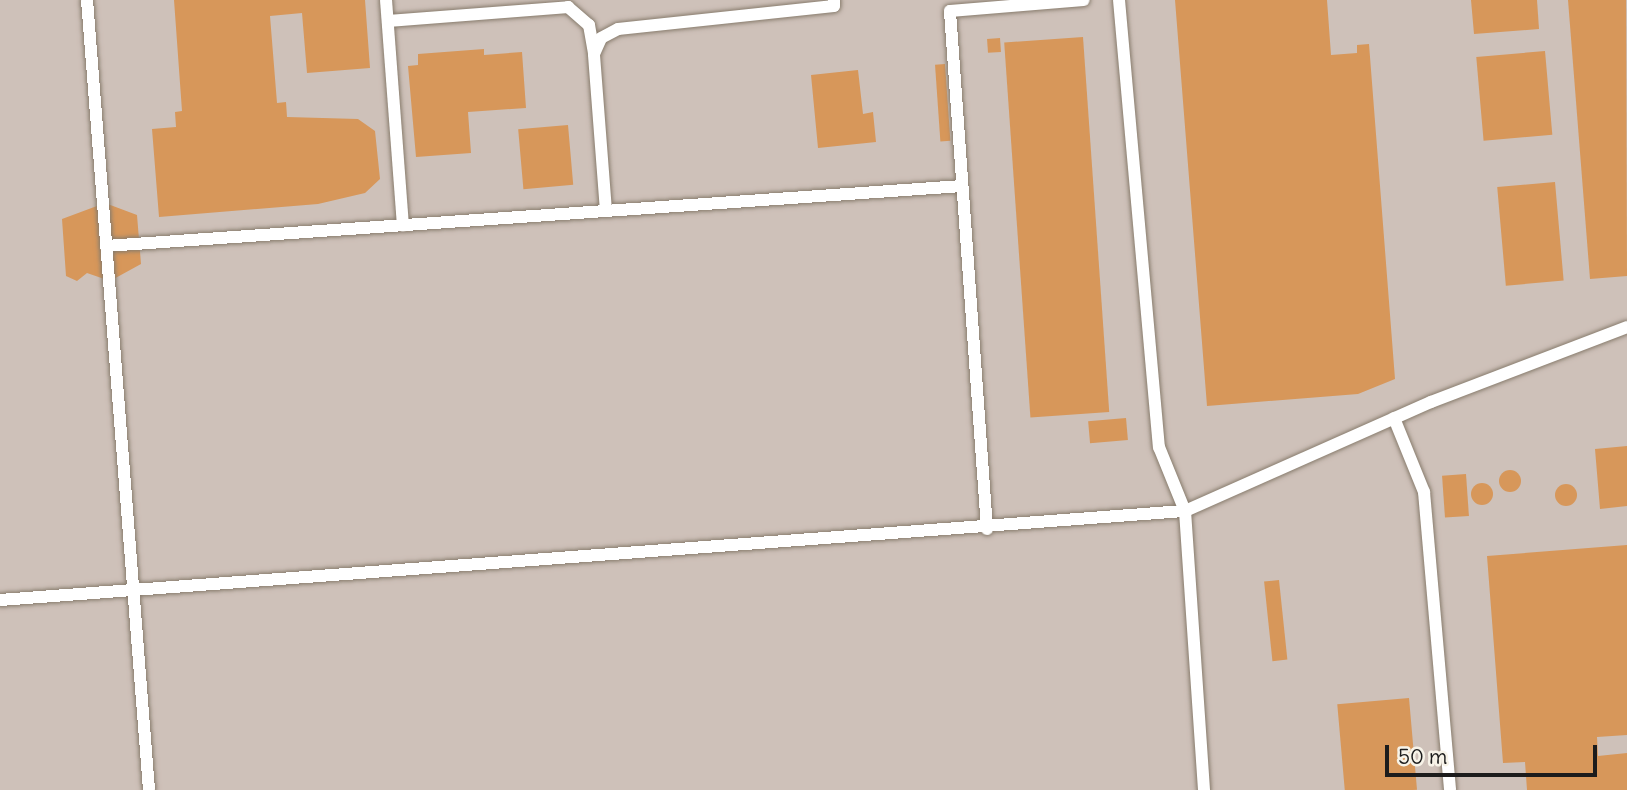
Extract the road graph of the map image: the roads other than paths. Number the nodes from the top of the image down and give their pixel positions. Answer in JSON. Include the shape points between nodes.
{"nodes":[{"id":1,"x":87,"y":0,"type":"edge"},
{"id":2,"x":386,"y":0,"type":"edge"},
{"id":3,"x":834,"y":0,"type":"edge"},
{"id":4,"x":1084,"y":0,"type":"edge"},
{"id":5,"x":1119,"y":0,"type":"edge"},
{"id":6,"x":388,"y":21,"type":"junction"},
{"id":7,"x":589,"y":25,"type":"junction"},
{"id":8,"x":618,"y":29,"type":"junction"},
{"id":9,"x":594,"y":54,"type":"junction"},
{"id":10,"x":962,"y":187,"type":"junction"},
{"id":11,"x":606,"y":211,"type":"junction"},
{"id":12,"x":403,"y":225,"type":"junction"},
{"id":13,"x":106,"y":246,"type":"junction"},
{"id":14,"x":1627,"y":327,"type":"edge"},
{"id":15,"x":1394,"y":418,"type":"junction"},
{"id":16,"x":1185,"y":511,"type":"junction"},
{"id":17,"x":987,"y":529,"type":"junction"},
{"id":18,"x":133,"y":591,"type":"junction"},
{"id":19,"x":0,"y":600,"type":"edge"},
{"id":20,"x":149,"y":790,"type":"edge"},
{"id":21,"x":1204,"y":790,"type":"edge"},
{"id":22,"x":1450,"y":790,"type":"edge"}],
"edges":[{"from":1,"to":13,"type":"lane"},
{"from":2,"to":6,"type":"lane"},
{"from":3,"to":8,"type":"lane","via":[[834,6]]},
{"from":4,"to":10,"type":"lane","via":[[950,11]]},
{"from":5,"to":16,"type":"lane","via":[[1159,447]]},
{"from":6,"to":7,"type":"lane","via":[[568,7]]},
{"from":6,"to":12,"type":"lane"},
{"from":7,"to":8,"type":"lane"},
{"from":7,"to":9,"type":"lane"},
{"from":8,"to":9,"type":"lane","via":[[601,38]]},
{"from":9,"to":11,"type":"lane"},
{"from":10,"to":11,"type":"lane"},
{"from":10,"to":17,"type":"lane"},
{"from":11,"to":12,"type":"lane"},
{"from":12,"to":13,"type":"lane"},
{"from":13,"to":18,"type":"lane"},
{"from":14,"to":15,"type":"lane"},
{"from":15,"to":16,"type":"lane"},
{"from":15,"to":22,"type":"lane","via":[[1424,492]]},
{"from":16,"to":17,"type":"lane"},
{"from":16,"to":21,"type":"lane"},
{"from":17,"to":18,"type":"lane"},
{"from":18,"to":19,"type":"lane"},
{"from":18,"to":20,"type":"lane"}]}
